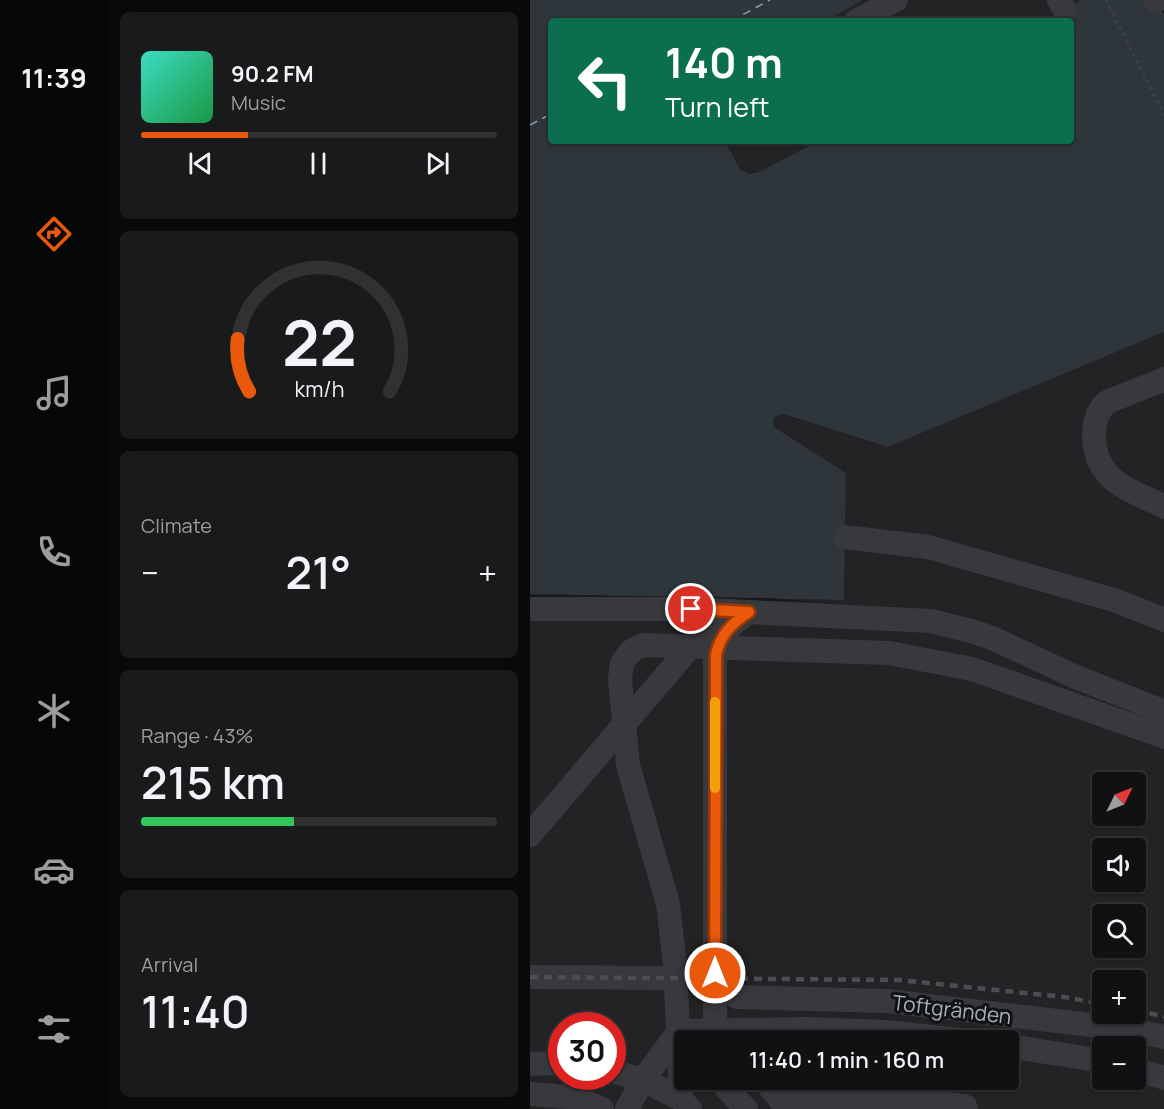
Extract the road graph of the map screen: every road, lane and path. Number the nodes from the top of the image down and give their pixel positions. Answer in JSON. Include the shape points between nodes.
{"nodes":[{"id":1,"x":896,"y":0,"type":"edge"},
{"id":2,"x":1106,"y":0,"type":"edge"},
{"id":3,"x":862,"y":18,"type":"edge"},
{"id":4,"x":1164,"y":116,"type":"edge"},
{"id":5,"x":1164,"y":379,"type":"edge"},
{"id":6,"x":1164,"y":507,"type":"edge"},
{"id":7,"x":845,"y":537,"type":"dead end"},
{"id":8,"x":530,"y":609,"type":"edge"},
{"id":9,"x":749,"y":612,"type":"junction"},
{"id":10,"x":1164,"y":620,"type":"edge"},
{"id":11,"x":1164,"y":712,"type":"edge"},
{"id":12,"x":1164,"y":737,"type":"edge"},
{"id":13,"x":530,"y":835,"type":"edge"},
{"id":14,"x":530,"y":977,"type":"edge"},
{"id":15,"x":675,"y":978,"type":"junction"},
{"id":16,"x":737,"y":997,"type":"dead end"},
{"id":17,"x":679,"y":1030,"type":"edge"},
{"id":18,"x":715,"y":1030,"type":"edge"},
{"id":19,"x":797,"y":1030,"type":"edge"},
{"id":20,"x":833,"y":1030,"type":"edge"},
{"id":21,"x":1164,"y":1037,"type":"edge"},
{"id":22,"x":674,"y":1038,"type":"edge"},
{"id":23,"x":1019,"y":1048,"type":"edge"},
{"id":24,"x":1092,"y":1059,"type":"edge"},
{"id":25,"x":530,"y":1064,"type":"edge"},
{"id":26,"x":548,"y":1064,"type":"edge"},
{"id":27,"x":1146,"y":1073,"type":"edge"},
{"id":28,"x":626,"y":1075,"type":"edge"},
{"id":29,"x":1164,"y":1078,"type":"edge"},
{"id":30,"x":643,"y":1080,"type":"junction"},
{"id":31,"x":728,"y":1090,"type":"edge"},
{"id":32,"x":772,"y":1090,"type":"edge"},
{"id":33,"x":530,"y":1094,"type":"edge"},
{"id":34,"x":686,"y":1104,"type":"edge"},
{"id":35,"x":784,"y":1105,"type":"edge"},
{"id":36,"x":602,"y":1109,"type":"edge"},
{"id":37,"x":627,"y":1109,"type":"edge"},
{"id":38,"x":746,"y":1109,"type":"edge"},
{"id":39,"x":966,"y":1109,"type":"edge"}],
"edges":[{"from":1,"to":3,"type":"street"},
{"from":2,"to":4,"type":"path"},
{"from":5,"to":6,"type":"street","via":[[1107,402],[1100,408],[1094,430],[1102,470],[1117,483]]},
{"from":7,"to":10,"type":"street","via":[[928,547],[1114,600]]},
{"from":8,"to":9,"type":"street"},
{"from":9,"to":11,"type":"street","bridge":true,"via":[[931,621],[992,638],[1076,678]]},
{"from":9,"to":13,"type":"street","bridge":true,"via":[[720,622],[685,652]]},
{"from":9,"to":18,"type":"street","bridge":true,"via":[[732,623],[718,643],[716,655]]},
{"from":12,"to":15,"type":"street","via":[[972,669],[889,653],[643,645],[631,651],[622,663],[620,679],[628,765],[668,904]]},
{"from":14,"to":15,"type":"street"},
{"from":15,"to":17,"type":"street"},
{"from":16,"to":21,"type":"street","name":"Toftgränden","via":[[887,1001],[1126,1029]]},
{"from":19,"to":20,"type":"street"},
{"from":22,"to":30,"type":"street"},
{"from":23,"to":24,"type":"street"},
{"from":25,"to":26,"type":"street"},
{"from":27,"to":29,"type":"street"},
{"from":28,"to":30,"type":"street"},
{"from":30,"to":34,"type":"street"},
{"from":30,"to":37,"type":"street"},
{"from":31,"to":38,"type":"street"},
{"from":32,"to":35,"type":"street"},
{"from":33,"to":36,"type":"street","via":[[577,1098]]},
{"from":35,"to":39,"type":"street","via":[[833,1098],[925,1101]]}]}
